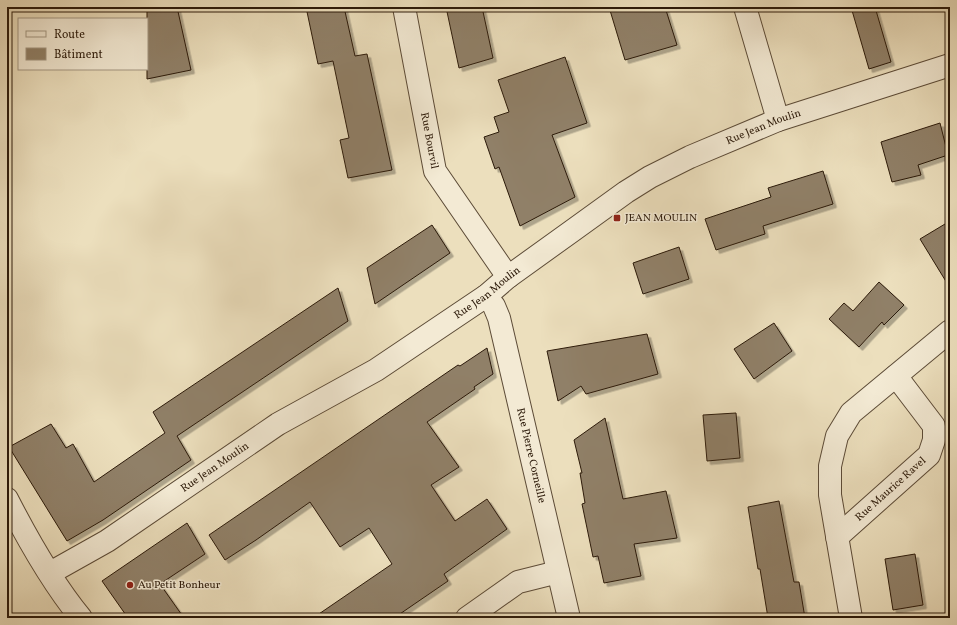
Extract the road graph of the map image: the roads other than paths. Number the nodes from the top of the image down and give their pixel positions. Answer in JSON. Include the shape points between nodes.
{"nodes":[{"id":1,"x":404,"y":7,"type":"edge"},
{"id":2,"x":745,"y":7,"type":"edge"},
{"id":3,"x":950,"y":65,"type":"edge"},
{"id":4,"x":778,"y":120,"type":"junction"},
{"id":5,"x":508,"y":277,"type":"junction"},
{"id":6,"x":486,"y":296,"type":"junction"},
{"id":7,"x":950,"y":331,"type":"edge"},
{"id":8,"x":896,"y":376,"type":"junction"},
{"id":9,"x":7,"y":499,"type":"edge"},
{"id":10,"x":837,"y":537,"type":"junction"},
{"id":11,"x":558,"y":572,"type":"junction"},
{"id":12,"x":50,"y":574,"type":"junction"},
{"id":13,"x":80,"y":617,"type":"edge"},
{"id":14,"x":467,"y":618,"type":"edge"},
{"id":15,"x":569,"y":618,"type":"edge"},
{"id":16,"x":851,"y":618,"type":"edge"}],
"edges":[{"from":1,"to":5,"type":"street","name":"Rue Bourvil","via":[[435,171]]},
{"from":2,"to":4,"type":"street"},
{"from":3,"to":4,"type":"street","name":"Rue Jean Moulin"},
{"from":4,"to":5,"type":"street","name":"Rue Jean Moulin","via":[[650,177]]},
{"from":5,"to":6,"type":"street","name":"Rue Jean Moulin"},
{"from":6,"to":11,"type":"street","name":"Rue Pierre Corneille","via":[[500,318]]},
{"from":6,"to":12,"type":"street","name":"Rue Jean Moulin","via":[[376,370],[278,424],[107,541]]},
{"from":7,"to":8,"type":"street"},
{"from":8,"to":10,"type":"street","via":[[851,413],[838,436],[830,466],[830,495]]},
{"from":8,"to":10,"type":"street","name":"Rue Maurice Ravel","via":[[934,426],[934,440],[929,455]]},
{"from":9,"to":12,"type":"street"},
{"from":10,"to":16,"type":"street"},
{"from":11,"to":14,"type":"street","via":[[518,582]]},
{"from":11,"to":15,"type":"street","name":"Rue Pierre Corneille"},
{"from":12,"to":13,"type":"street"}]}
